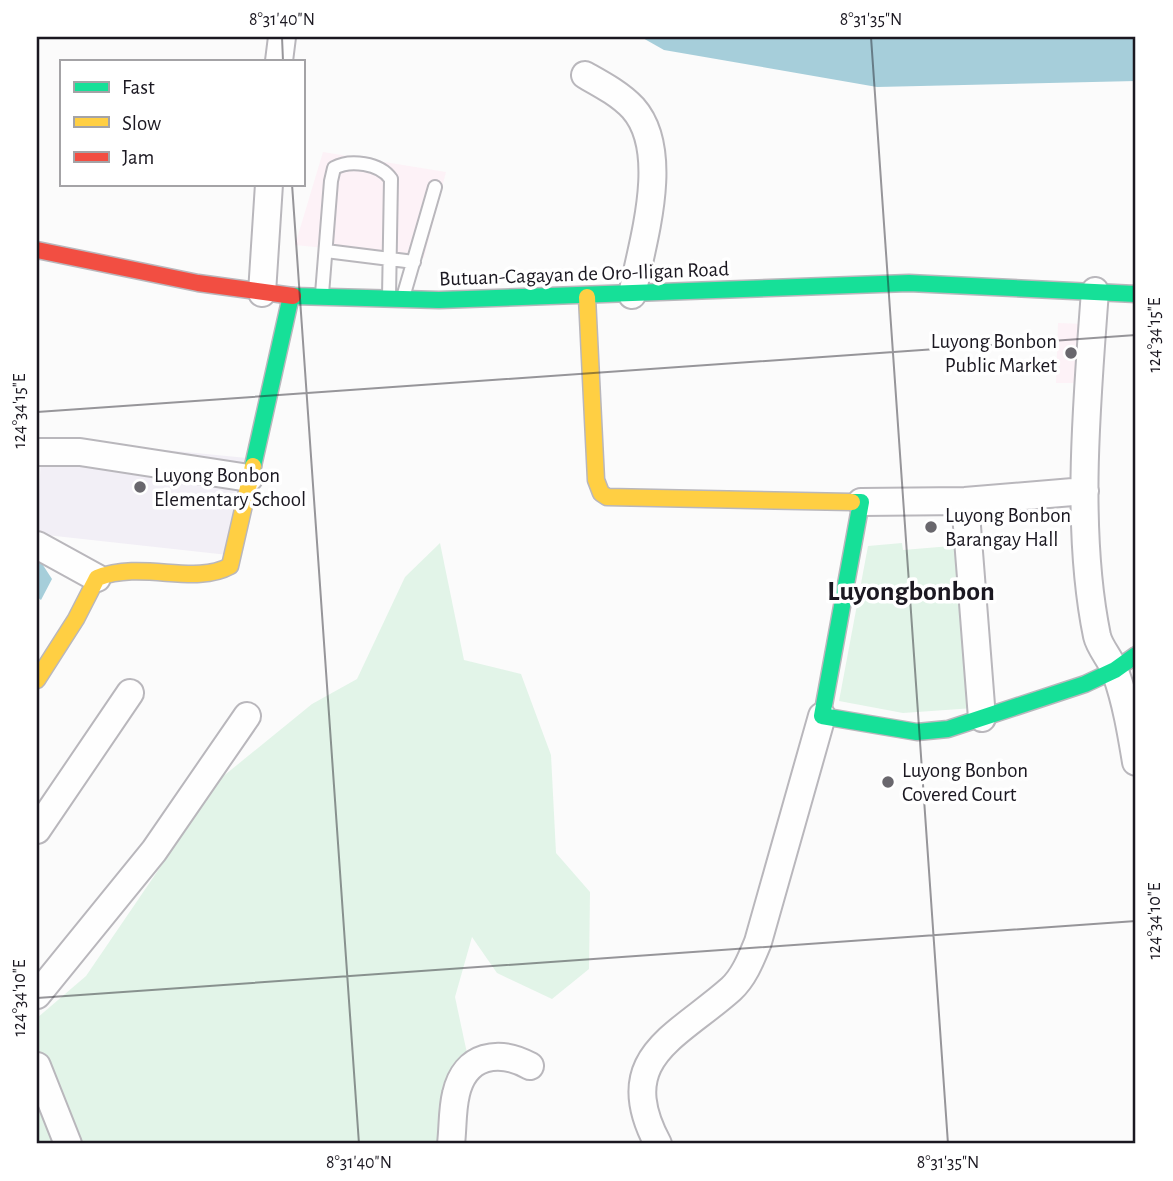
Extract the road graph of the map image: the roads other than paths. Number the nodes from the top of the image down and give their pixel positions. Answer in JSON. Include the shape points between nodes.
{"nodes":[{"id":1,"x":282,"y":37,"type":"edge"},
{"id":2,"x":279,"y":60,"type":"edge"},
{"id":3,"x":585,"y":75,"type":"dead end"},
{"id":4,"x":270,"y":186,"type":"edge"},
{"id":5,"x":435,"y":187,"type":"dead end"},
{"id":6,"x":37,"y":250,"type":"edge"},
{"id":7,"x":326,"y":251,"type":"junction"},
{"id":8,"x":390,"y":259,"type":"junction"},
{"id":9,"x":414,"y":262,"type":"junction"},
{"id":10,"x":1095,"y":291,"type":"junction"},
{"id":11,"x":262,"y":293,"type":"junction"},
{"id":12,"x":1136,"y":294,"type":"edge"},
{"id":13,"x":632,"y":295,"type":"junction"},
{"id":14,"x":291,"y":296,"type":"junction"},
{"id":15,"x":322,"y":297,"type":"junction"},
{"id":16,"x":587,"y":297,"type":"junction"},
{"id":17,"x":396,"y":301,"type":"junction"},
{"id":18,"x":37,"y":453,"type":"edge"},
{"id":19,"x":249,"y":478,"type":"junction"},
{"id":20,"x":1085,"y":491,"type":"junction"},
{"id":21,"x":965,"y":501,"type":"junction"},
{"id":22,"x":861,"y":502,"type":"junction"},
{"id":23,"x":37,"y":545,"type":"edge"},
{"id":24,"x":97,"y":578,"type":"junction"},
{"id":25,"x":1126,"y":662,"type":"edge"},
{"id":26,"x":37,"y":680,"type":"edge"},
{"id":27,"x":130,"y":693,"type":"dead end"},
{"id":28,"x":247,"y":716,"type":"dead end"},
{"id":29,"x":822,"y":716,"type":"junction"},
{"id":30,"x":982,"y":719,"type":"junction"},
{"id":31,"x":1136,"y":762,"type":"edge"},
{"id":32,"x":37,"y":830,"type":"edge"},
{"id":33,"x":37,"y":995,"type":"edge"},
{"id":34,"x":37,"y":1066,"type":"edge"},
{"id":35,"x":530,"y":1066,"type":"dead end"},
{"id":36,"x":68,"y":1144,"type":"edge"},
{"id":37,"x":451,"y":1144,"type":"edge"},
{"id":38,"x":658,"y":1144,"type":"edge"}],
"edges":[{"from":1,"to":2,"type":"street"},
{"from":3,"to":13,"type":"street","via":[[634,109],[652,144],[653,170]]},
{"from":4,"to":11,"type":"street"},
{"from":5,"to":9,"type":"lane"},
{"from":6,"to":11,"type":"main road","name":"Butuan-Cagayan de Oro-Iligan Road"},
{"from":7,"to":8,"type":"lane"},
{"from":7,"to":8,"type":"lane","via":[[334,168],[342,164],[373,166],[391,179]]},
{"from":7,"to":15,"type":"lane"},
{"from":8,"to":9,"type":"lane"},
{"from":8,"to":17,"type":"lane"},
{"from":9,"to":17,"type":"lane"},
{"from":10,"to":12,"type":"main road","name":"Butuan-Cagayan de Oro-Iligan Road"},
{"from":10,"to":13,"type":"main road","name":"Butuan-Cagayan de Oro-Iligan Road","via":[[1002,283],[875,283]]},
{"from":10,"to":20,"type":"street"},
{"from":11,"to":14,"type":"main road","name":"Butuan-Cagayan de Oro-Iligan Road"},
{"from":13,"to":16,"type":"main road","name":"Butuan-Cagayan de Oro-Iligan Road"},
{"from":14,"to":15,"type":"main road","name":"Butuan-Cagayan de Oro-Iligan Road"},
{"from":14,"to":19,"type":"main road"},
{"from":15,"to":17,"type":"main road","name":"Butuan-Cagayan de Oro-Iligan Road"},
{"from":16,"to":17,"type":"main road","name":"Butuan-Cagayan de Oro-Iligan Road"},
{"from":16,"to":22,"type":"main road","via":[[596,480],[601,493],[607,497]]},
{"from":18,"to":19,"type":"street","via":[[79,452]]},
{"from":19,"to":24,"type":"main road","via":[[233,555],[224,571],[117,570]]},
{"from":20,"to":21,"type":"street"},
{"from":20,"to":25,"type":"street","via":[[1098,640]]},
{"from":21,"to":22,"type":"street"},
{"from":21,"to":30,"type":"street"},
{"from":22,"to":29,"type":"main road"},
{"from":23,"to":24,"type":"street"},
{"from":24,"to":26,"type":"main road"},
{"from":25,"to":30,"type":"main road","via":[[1085,684]]},
{"from":25,"to":31,"type":"street","via":[[1127,708]]},
{"from":27,"to":32,"type":"street"},
{"from":28,"to":33,"type":"street","via":[[154,851]]},
{"from":29,"to":30,"type":"main road","via":[[918,732]]},
{"from":29,"to":38,"type":"street","via":[[748,967],[732,988],[669,1039],[643,1074],[650,1130]]},
{"from":34,"to":36,"type":"street"},
{"from":35,"to":37,"type":"street","via":[[506,1055],[492,1056],[468,1070],[456,1093]]}]}
